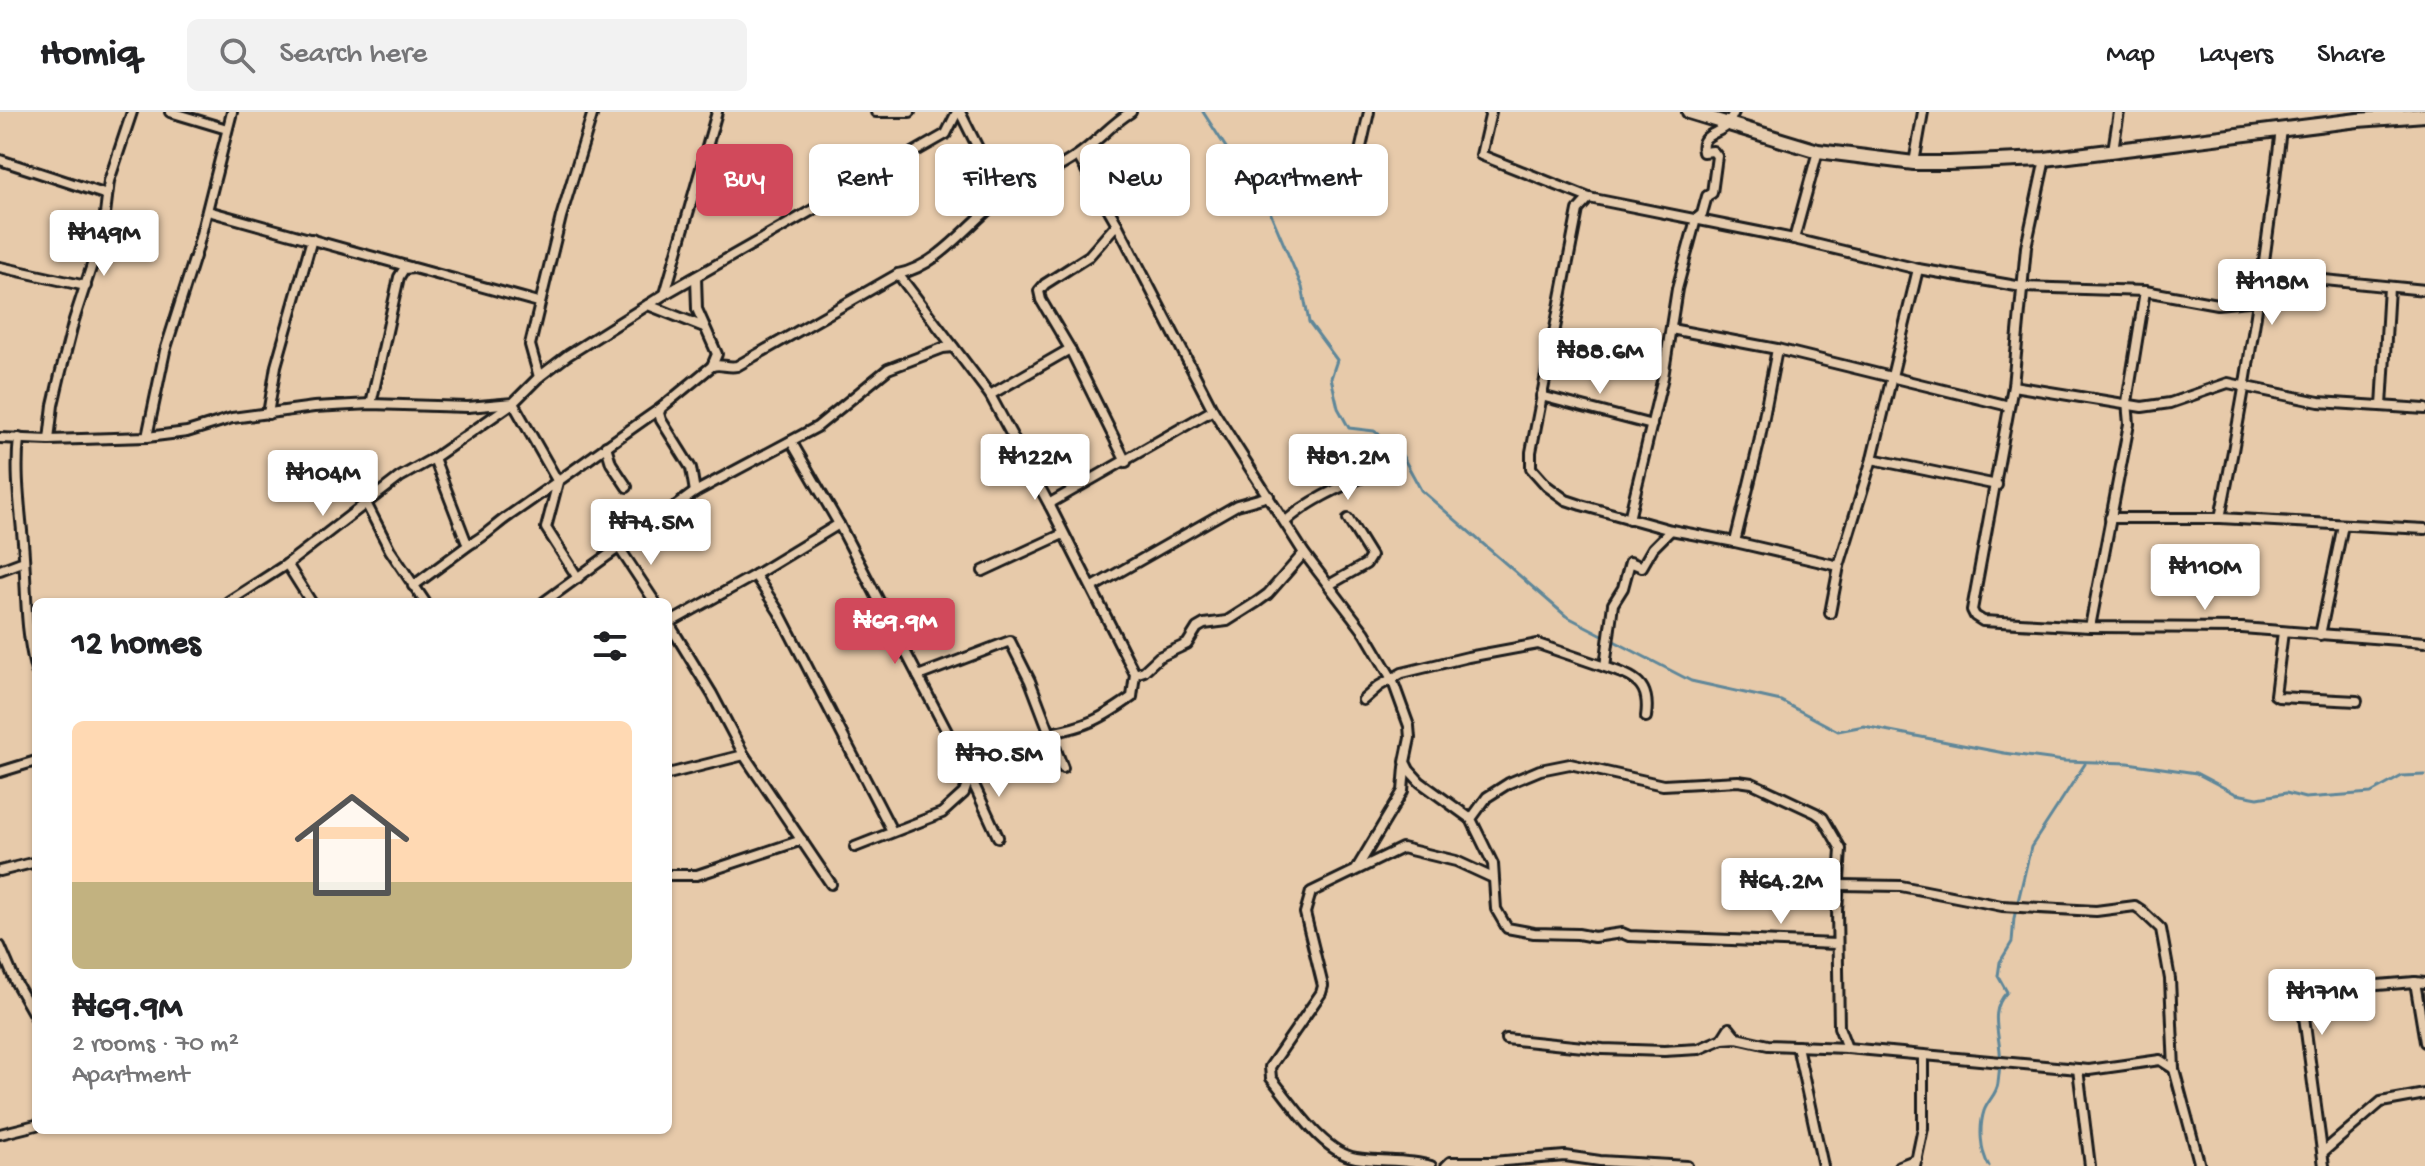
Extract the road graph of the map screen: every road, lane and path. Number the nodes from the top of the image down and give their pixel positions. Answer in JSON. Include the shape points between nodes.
{"nodes":[{"id":1,"x":132,"y":112,"type":"edge"},
{"id":2,"x":170,"y":112,"type":"edge"},
{"id":3,"x":232,"y":112,"type":"edge"},
{"id":4,"x":593,"y":112,"type":"edge"},
{"id":5,"x":717,"y":112,"type":"edge"},
{"id":6,"x":876,"y":112,"type":"edge"},
{"id":7,"x":910,"y":112,"type":"edge"},
{"id":8,"x":958,"y":112,"type":"edge"},
{"id":9,"x":1131,"y":112,"type":"edge"},
{"id":10,"x":1369,"y":112,"type":"edge"},
{"id":11,"x":1491,"y":112,"type":"edge"},
{"id":12,"x":1689,"y":112,"type":"edge"},
{"id":13,"x":1923,"y":112,"type":"edge"},
{"id":14,"x":2119,"y":112,"type":"edge"},
{"id":15,"x":2372,"y":112,"type":"edge"},
{"id":16,"x":2425,"y":115,"type":"edge"},
{"id":17,"x":1731,"y":118,"type":"edge"},
{"id":18,"x":2358,"y":120,"type":"junction"},
{"id":19,"x":227,"y":129,"type":"junction"},
{"id":20,"x":2281,"y":129,"type":"junction"},
{"id":21,"x":975,"y":144,"type":"edge"},
{"id":22,"x":1362,"y":144,"type":"edge"},
{"id":23,"x":2113,"y":150,"type":"junction"},
{"id":24,"x":1818,"y":151,"type":"junction"},
{"id":25,"x":1078,"y":156,"type":"junction"},
{"id":26,"x":2045,"y":159,"type":"junction"},
{"id":27,"x":0,"y":160,"type":"edge"},
{"id":28,"x":1914,"y":163,"type":"junction"},
{"id":29,"x":1064,"y":164,"type":"edge"},
{"id":30,"x":107,"y":195,"type":"junction"},
{"id":31,"x":1589,"y":198,"type":"junction"},
{"id":32,"x":208,"y":211,"type":"junction"},
{"id":33,"x":981,"y":216,"type":"edge"},
{"id":34,"x":1696,"y":219,"type":"junction"},
{"id":35,"x":1117,"y":224,"type":"junction"},
{"id":36,"x":312,"y":239,"type":"junction"},
{"id":37,"x":1794,"y":239,"type":"junction"},
{"id":38,"x":0,"y":267,"type":"edge"},
{"id":39,"x":414,"y":268,"type":"junction"},
{"id":40,"x":1918,"y":269,"type":"junction"},
{"id":41,"x":898,"y":274,"type":"junction"},
{"id":42,"x":2264,"y":274,"type":"junction"},
{"id":43,"x":696,"y":277,"type":"junction"},
{"id":44,"x":86,"y":286,"type":"junction"},
{"id":45,"x":2022,"y":287,"type":"junction"},
{"id":46,"x":2389,"y":287,"type":"junction"},
{"id":47,"x":2425,"y":290,"type":"edge"},
{"id":48,"x":2145,"y":291,"type":"junction"},
{"id":49,"x":665,"y":294,"type":"junction"},
{"id":50,"x":2260,"y":300,"type":"junction"},
{"id":51,"x":538,"y":302,"type":"junction"},
{"id":52,"x":648,"y":305,"type":"junction"},
{"id":53,"x":704,"y":327,"type":"junction"},
{"id":54,"x":1671,"y":329,"type":"junction"},
{"id":55,"x":953,"y":347,"type":"junction"},
{"id":56,"x":1070,"y":349,"type":"junction"},
{"id":57,"x":1777,"y":349,"type":"junction"},
{"id":58,"x":716,"y":361,"type":"junction"},
{"id":59,"x":1890,"y":376,"type":"junction"},
{"id":60,"x":539,"y":377,"type":"junction"},
{"id":61,"x":2013,"y":386,"type":"junction"},
{"id":62,"x":2246,"y":387,"type":"junction"},
{"id":63,"x":990,"y":395,"type":"junction"},
{"id":64,"x":1541,"y":396,"type":"junction"},
{"id":65,"x":2127,"y":402,"type":"junction"},
{"id":66,"x":513,"y":403,"type":"junction"},
{"id":67,"x":371,"y":404,"type":"junction"},
{"id":68,"x":2009,"y":406,"type":"junction"},
{"id":69,"x":2382,"y":406,"type":"junction"},
{"id":70,"x":661,"y":408,"type":"junction"},
{"id":71,"x":2425,"y":409,"type":"edge"},
{"id":72,"x":1213,"y":410,"type":"junction"},
{"id":73,"x":268,"y":414,"type":"junction"},
{"id":74,"x":1652,"y":425,"type":"junction"},
{"id":75,"x":147,"y":437,"type":"junction"},
{"id":76,"x":0,"y":438,"type":"edge"},
{"id":77,"x":19,"y":438,"type":"junction"},
{"id":78,"x":49,"y":440,"type":"junction"},
{"id":79,"x":791,"y":441,"type":"junction"},
{"id":80,"x":606,"y":446,"type":"junction"},
{"id":81,"x":434,"y":458,"type":"junction"},
{"id":82,"x":1872,"y":459,"type":"junction"},
{"id":83,"x":1126,"y":462,"type":"junction"},
{"id":84,"x":1396,"y":462,"type":"dead end"},
{"id":85,"x":558,"y":482,"type":"junction"},
{"id":86,"x":1997,"y":485,"type":"junction"},
{"id":87,"x":627,"y":487,"type":"dead end"},
{"id":88,"x":695,"y":492,"type":"junction"},
{"id":89,"x":1269,"y":496,"type":"junction"},
{"id":90,"x":366,"y":503,"type":"junction"},
{"id":91,"x":1050,"y":506,"type":"junction"},
{"id":92,"x":2110,"y":518,"type":"junction"},
{"id":93,"x":2220,"y":518,"type":"junction"},
{"id":94,"x":1348,"y":519,"type":"dead end"},
{"id":95,"x":1629,"y":519,"type":"junction"},
{"id":96,"x":1285,"y":522,"type":"junction"},
{"id":97,"x":839,"y":524,"type":"junction"},
{"id":98,"x":2343,"y":525,"type":"junction"},
{"id":99,"x":2424,"y":526,"type":"edge"},
{"id":100,"x":1671,"y":530,"type":"junction"},
{"id":101,"x":1063,"y":534,"type":"junction"},
{"id":102,"x":1735,"y":542,"type":"junction"},
{"id":103,"x":470,"y":544,"type":"junction"},
{"id":104,"x":620,"y":549,"type":"junction"},
{"id":105,"x":1304,"y":553,"type":"junction"},
{"id":106,"x":24,"y":561,"type":"junction"},
{"id":107,"x":287,"y":564,"type":"junction"},
{"id":108,"x":1839,"y":566,"type":"junction"},
{"id":109,"x":0,"y":570,"type":"edge"},
{"id":110,"x":983,"y":571,"type":"dead end"},
{"id":111,"x":755,"y":575,"type":"junction"},
{"id":112,"x":578,"y":578,"type":"junction"},
{"id":113,"x":1329,"y":585,"type":"junction"},
{"id":114,"x":413,"y":586,"type":"junction"},
{"id":115,"x":1093,"y":587,"type":"junction"},
{"id":116,"x":234,"y":598,"type":"edge"},
{"id":117,"x":308,"y":598,"type":"edge"},
{"id":118,"x":422,"y":598,"type":"edge"},
{"id":119,"x":550,"y":598,"type":"edge"},
{"id":120,"x":652,"y":598,"type":"edge"},
{"id":121,"x":1830,"y":613,"type":"dead end"},
{"id":122,"x":672,"y":621,"type":"edge"},
{"id":123,"x":2090,"y":627,"type":"junction"},
{"id":124,"x":672,"y":629,"type":"edge"},
{"id":125,"x":2283,"y":632,"type":"junction"},
{"id":126,"x":2320,"y":635,"type":"junction"},
{"id":127,"x":2425,"y":642,"type":"edge"},
{"id":128,"x":32,"y":651,"type":"edge"},
{"id":129,"x":1605,"y":667,"type":"junction"},
{"id":130,"x":1135,"y":674,"type":"junction"},
{"id":131,"x":918,"y":676,"type":"junction"},
{"id":132,"x":1392,"y":679,"type":"junction"},
{"id":133,"x":1363,"y":700,"type":"dead end"},
{"id":134,"x":2357,"y":701,"type":"dead end"},
{"id":135,"x":1646,"y":717,"type":"dead end"},
{"id":136,"x":1050,"y":733,"type":"junction"},
{"id":137,"x":744,"y":755,"type":"junction"},
{"id":138,"x":32,"y":762,"type":"edge"},
{"id":139,"x":1405,"y":762,"type":"junction"},
{"id":140,"x":1063,"y":768,"type":"dead end"},
{"id":141,"x":0,"y":772,"type":"edge"},
{"id":142,"x":672,"y":773,"type":"edge"},
{"id":143,"x":970,"y":776,"type":"junction"},
{"id":144,"x":1471,"y":819,"type":"junction"},
{"id":145,"x":892,"y":831,"type":"junction"},
{"id":146,"x":998,"y":837,"type":"dead end"},
{"id":147,"x":802,"y":840,"type":"junction"},
{"id":148,"x":855,"y":847,"type":"dead end"},
{"id":149,"x":32,"y":863,"type":"edge"},
{"id":150,"x":1357,"y":869,"type":"junction"},
{"id":151,"x":0,"y":871,"type":"edge"},
{"id":152,"x":672,"y":875,"type":"edge"},
{"id":153,"x":1493,"y":878,"type":"junction"},
{"id":154,"x":831,"y":884,"type":"dead end"},
{"id":155,"x":1840,"y":885,"type":"junction"},
{"id":156,"x":1837,"y":944,"type":"junction"},
{"id":157,"x":0,"y":946,"type":"edge"},
{"id":158,"x":2420,"y":983,"type":"edge"},
{"id":159,"x":32,"y":1011,"type":"edge"},
{"id":160,"x":1506,"y":1039,"type":"dead end"},
{"id":161,"x":2425,"y":1042,"type":"edge"},
{"id":162,"x":1797,"y":1046,"type":"junction"},
{"id":163,"x":1847,"y":1048,"type":"junction"},
{"id":164,"x":1923,"y":1056,"type":"junction"},
{"id":165,"x":2078,"y":1069,"type":"junction"},
{"id":166,"x":2174,"y":1069,"type":"junction"},
{"id":167,"x":2425,"y":1094,"type":"edge"},
{"id":168,"x":32,"y":1126,"type":"edge"},
{"id":169,"x":0,"y":1134,"type":"edge"},
{"id":170,"x":2323,"y":1152,"type":"junction"},
{"id":171,"x":1916,"y":1162,"type":"edge"},
{"id":172,"x":1431,"y":1166,"type":"edge"},
{"id":173,"x":1446,"y":1166,"type":"edge"},
{"id":174,"x":1687,"y":1166,"type":"edge"},
{"id":175,"x":1823,"y":1166,"type":"edge"},
{"id":176,"x":1899,"y":1166,"type":"edge"},
{"id":177,"x":2090,"y":1166,"type":"edge"},
{"id":178,"x":2200,"y":1166,"type":"edge"},
{"id":179,"x":2324,"y":1166,"type":"edge"}],
"edges":[{"from":1,"to":30,"type":"street"},
{"from":2,"to":19,"type":"street"},
{"from":3,"to":19,"type":"street"},
{"from":4,"to":51,"type":"street"},
{"from":5,"to":49,"type":"street"},
{"from":6,"to":7,"type":"street"},
{"from":8,"to":21,"type":"street"},
{"from":8,"to":43,"type":"street","via":[[946,134]]},
{"from":9,"to":25,"type":"street"},
{"from":10,"to":22,"type":"street"},
{"from":11,"to":31,"type":"street","via":[[1481,155]]},
{"from":12,"to":17,"type":"main road"},
{"from":13,"to":28,"type":"street"},
{"from":14,"to":23,"type":"street"},
{"from":15,"to":18,"type":"street"},
{"from":16,"to":18,"type":"main road"},
{"from":17,"to":24,"type":"main road"},
{"from":17,"to":34,"type":"street","via":[[1701,145],[1703,152],[1713,151],[1717,163],[1712,193]]},
{"from":18,"to":20,"type":"main road"},
{"from":19,"to":32,"type":"street"},
{"from":20,"to":23,"type":"main road"},
{"from":20,"to":42,"type":"street"},
{"from":23,"to":26,"type":"main road"},
{"from":24,"to":28,"type":"main road"},
{"from":24,"to":37,"type":"street"},
{"from":25,"to":29,"type":"street"},
{"from":25,"to":35,"type":"street"},
{"from":26,"to":28,"type":"main road"},
{"from":26,"to":45,"type":"street"},
{"from":27,"to":30,"type":"street"},
{"from":30,"to":44,"type":"street","via":[[103,231]]},
{"from":31,"to":34,"type":"street"},
{"from":31,"to":64,"type":"street","via":[[1578,210]]},
{"from":32,"to":36,"type":"street"},
{"from":32,"to":75,"type":"street","via":[[165,351]]},
{"from":33,"to":41,"type":"street","via":[[912,271]]},
{"from":34,"to":37,"type":"street"},
{"from":34,"to":54,"type":"street"},
{"from":35,"to":56,"type":"street","via":[[1089,256],[1039,291]]},
{"from":35,"to":72,"type":"street"},
{"from":36,"to":39,"type":"street"},
{"from":36,"to":73,"type":"street"},
{"from":37,"to":40,"type":"street"},
{"from":38,"to":44,"type":"street"},
{"from":39,"to":51,"type":"street"},
{"from":39,"to":67,"type":"street","via":[[404,269],[399,277]]},
{"from":40,"to":45,"type":"street"},
{"from":40,"to":59,"type":"street"},
{"from":41,"to":55,"type":"street"},
{"from":41,"to":58,"type":"street","via":[[737,366]]},
{"from":42,"to":46,"type":"street"},
{"from":42,"to":50,"type":"street"},
{"from":43,"to":49,"type":"street"},
{"from":43,"to":53,"type":"street","via":[[697,309]]},
{"from":44,"to":78,"type":"street","via":[[53,405]]},
{"from":45,"to":48,"type":"street"},
{"from":45,"to":61,"type":"street"},
{"from":46,"to":47,"type":"street"},
{"from":46,"to":69,"type":"street"},
{"from":48,"to":50,"type":"street","via":[[2217,304]]},
{"from":48,"to":65,"type":"street"},
{"from":49,"to":52,"type":"street"},
{"from":50,"to":62,"type":"street"},
{"from":51,"to":60,"type":"street","via":[[530,345]]},
{"from":52,"to":53,"type":"street"},
{"from":52,"to":60,"type":"street"},
{"from":53,"to":58,"type":"street"},
{"from":54,"to":57,"type":"street"},
{"from":54,"to":74,"type":"street"},
{"from":55,"to":63,"type":"street"},
{"from":55,"to":79,"type":"street","via":[[888,369],[833,416]]},
{"from":56,"to":63,"type":"street"},
{"from":56,"to":83,"type":"street"},
{"from":57,"to":59,"type":"street"},
{"from":57,"to":102,"type":"street"},
{"from":58,"to":70,"type":"street"},
{"from":59,"to":68,"type":"street"},
{"from":59,"to":82,"type":"street"},
{"from":60,"to":66,"type":"street"},
{"from":61,"to":65,"type":"street"},
{"from":61,"to":68,"type":"street"},
{"from":62,"to":65,"type":"street","via":[[2218,385],[2157,406]]},
{"from":62,"to":69,"type":"street","via":[[2319,402]]},
{"from":62,"to":93,"type":"street"},
{"from":63,"to":91,"type":"street"},
{"from":64,"to":74,"type":"street"},
{"from":64,"to":95,"type":"street","via":[[1531,468],[1566,500]]},
{"from":65,"to":92,"type":"street","via":[[2129,424]]},
{"from":66,"to":67,"type":"street"},
{"from":66,"to":81,"type":"street"},
{"from":66,"to":85,"type":"street"},
{"from":67,"to":73,"type":"street"},
{"from":68,"to":86,"type":"street"},
{"from":69,"to":71,"type":"street"},
{"from":70,"to":80,"type":"street"},
{"from":70,"to":88,"type":"street","via":[[661,420],[691,468]]},
{"from":72,"to":83,"type":"street"},
{"from":72,"to":89,"type":"street"},
{"from":73,"to":75,"type":"street"},
{"from":74,"to":95,"type":"street"},
{"from":75,"to":78,"type":"street"},
{"from":76,"to":77,"type":"street"},
{"from":77,"to":78,"type":"street"},
{"from":77,"to":106,"type":"street","via":[[16,464]]},
{"from":79,"to":88,"type":"street"},
{"from":79,"to":97,"type":"street"},
{"from":80,"to":85,"type":"street"},
{"from":80,"to":87,"type":"street"},
{"from":81,"to":90,"type":"street"},
{"from":81,"to":103,"type":"street"},
{"from":82,"to":86,"type":"street"},
{"from":82,"to":108,"type":"street"},
{"from":83,"to":91,"type":"street"},
{"from":84,"to":96,"type":"street","via":[[1325,495]]},
{"from":85,"to":103,"type":"street"},
{"from":85,"to":112,"type":"street","via":[[546,528]]},
{"from":86,"to":123,"type":"street","via":[[1975,616],[1983,621]]},
{"from":88,"to":104,"type":"street"},
{"from":89,"to":96,"type":"street"},
{"from":89,"to":115,"type":"street","via":[[1237,505]]},
{"from":90,"to":107,"type":"street"},
{"from":90,"to":114,"type":"street"},
{"from":91,"to":101,"type":"street"},
{"from":92,"to":93,"type":"street"},
{"from":92,"to":123,"type":"street"},
{"from":93,"to":98,"type":"street"},
{"from":94,"to":113,"type":"street","via":[[1371,556]]},
{"from":95,"to":100,"type":"street"},
{"from":96,"to":105,"type":"street"},
{"from":97,"to":111,"type":"street"},
{"from":97,"to":131,"type":"street"},
{"from":98,"to":99,"type":"street"},
{"from":98,"to":126,"type":"street"},
{"from":100,"to":102,"type":"street"},
{"from":100,"to":129,"type":"street","via":[[1642,567],[1630,562],[1627,568],[1613,604]]},
{"from":101,"to":110,"type":"street"},
{"from":101,"to":115,"type":"street"},
{"from":102,"to":108,"type":"street"},
{"from":103,"to":114,"type":"street"},
{"from":104,"to":112,"type":"street"},
{"from":104,"to":120,"type":"street"},
{"from":105,"to":113,"type":"street"},
{"from":105,"to":130,"type":"street","via":[[1257,602],[1227,621],[1197,628],[1187,644]]},
{"from":106,"to":109,"type":"street"},
{"from":106,"to":128,"type":"street"},
{"from":107,"to":116,"type":"street"},
{"from":107,"to":117,"type":"street"},
{"from":108,"to":121,"type":"street"},
{"from":111,"to":122,"type":"street"},
{"from":111,"to":145,"type":"street"},
{"from":112,"to":119,"type":"street"},
{"from":113,"to":132,"type":"street"},
{"from":114,"to":118,"type":"street"},
{"from":115,"to":130,"type":"street"},
{"from":123,"to":125,"type":"street"},
{"from":124,"to":137,"type":"street"},
{"from":125,"to":126,"type":"street"},
{"from":125,"to":134,"type":"street","via":[[2275,695]]},
{"from":126,"to":127,"type":"street"},
{"from":129,"to":132,"type":"street","via":[[1538,644],[1428,666]]},
{"from":129,"to":135,"type":"street","via":[[1640,683]]},
{"from":130,"to":136,"type":"street","via":[[1132,697],[1085,727]]},
{"from":131,"to":136,"type":"street","via":[[1010,641]]},
{"from":131,"to":143,"type":"street"},
{"from":132,"to":133,"type":"street"},
{"from":132,"to":139,"type":"street","via":[[1409,726]]},
{"from":136,"to":140,"type":"street"},
{"from":137,"to":142,"type":"street"},
{"from":137,"to":147,"type":"street"},
{"from":138,"to":141,"type":"street"},
{"from":139,"to":144,"type":"street","via":[[1420,782]]},
{"from":139,"to":150,"type":"street","via":[[1403,791]]},
{"from":143,"to":145,"type":"street","via":[[964,793],[942,813]]},
{"from":143,"to":146,"type":"street"},
{"from":144,"to":153,"type":"street","via":[[1493,864]]},
{"from":144,"to":155,"type":"street","via":[[1487,797],[1509,783],[1562,765],[1663,785],[1752,783],[1823,818],[1841,849]]},
{"from":145,"to":148,"type":"street"},
{"from":147,"to":152,"type":"street","via":[[697,875]]},
{"from":147,"to":154,"type":"street"},
{"from":149,"to":151,"type":"street"},
{"from":150,"to":153,"type":"street","via":[[1402,848],[1456,861]]},
{"from":150,"to":172,"type":"street","via":[[1311,892],[1307,901],[1305,913],[1323,986],[1269,1073],[1341,1154]]},
{"from":153,"to":156,"type":"street","via":[[1496,909],[1507,928],[1594,937],[1622,933]]},
{"from":155,"to":156,"type":"street"},
{"from":155,"to":166,"type":"street","via":[[1901,886],[2002,906],[2096,911],[2135,906],[2161,929],[2170,979]]},
{"from":156,"to":163,"type":"street","via":[[1839,1027]]},
{"from":157,"to":159,"type":"street"},
{"from":158,"to":161,"type":"street"},
{"from":158,"to":170,"type":"street","via":[[2301,994]]},
{"from":160,"to":162,"type":"street","via":[[1664,1051],[1699,1049],[1737,1038]]},
{"from":162,"to":163,"type":"street"},
{"from":162,"to":175,"type":"street"},
{"from":163,"to":164,"type":"street"},
{"from":164,"to":165,"type":"street"},
{"from":164,"to":171,"type":"street","via":[[1923,1128]]},
{"from":165,"to":166,"type":"street","via":[[2106,1070],[2160,1060]]},
{"from":165,"to":177,"type":"street"},
{"from":166,"to":178,"type":"street"},
{"from":167,"to":170,"type":"street","via":[[2381,1102]]},
{"from":168,"to":169,"type":"street"},
{"from":170,"to":179,"type":"street"},
{"from":171,"to":176,"type":"street"},
{"from":173,"to":174,"type":"street","via":[[1565,1156]]}]}
